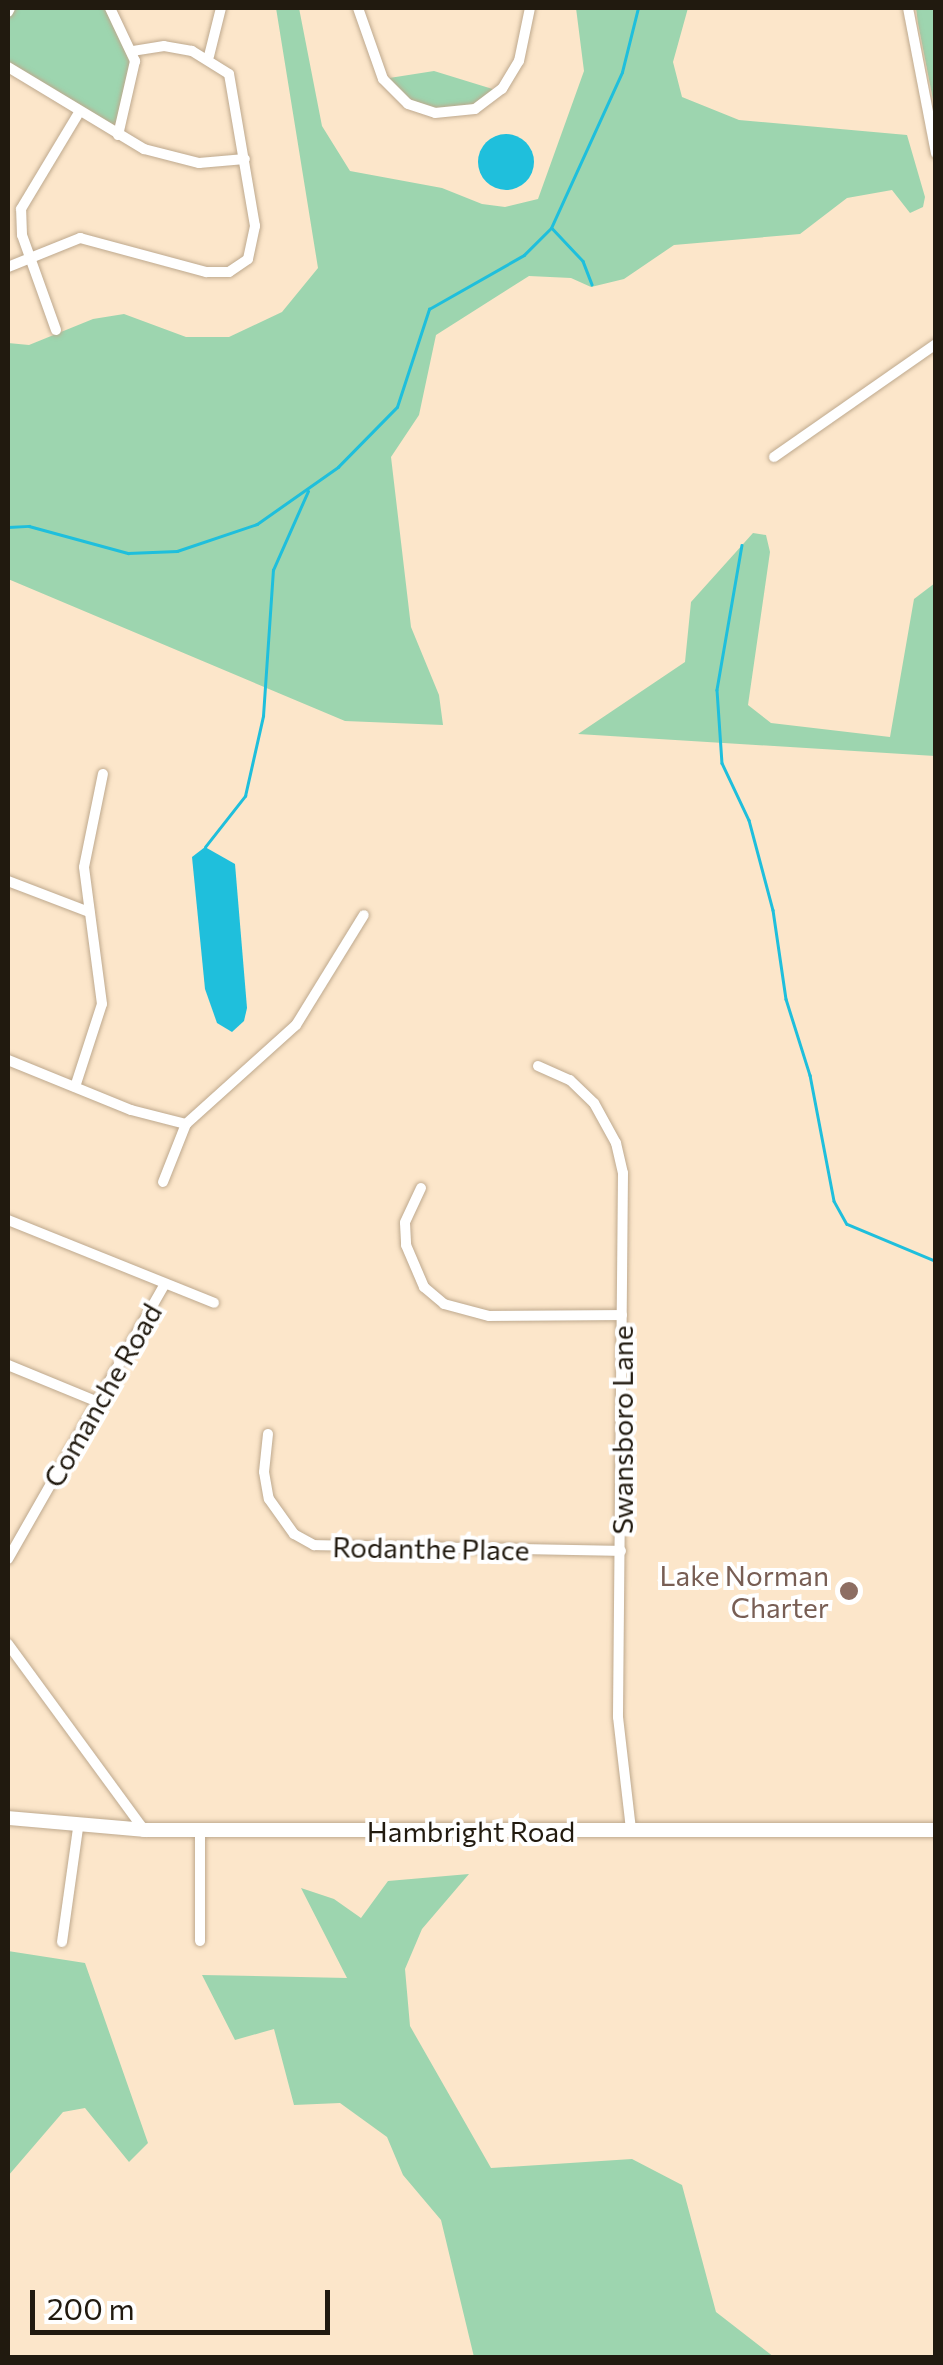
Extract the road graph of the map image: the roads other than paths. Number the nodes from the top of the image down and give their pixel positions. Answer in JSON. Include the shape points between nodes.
{"nodes":[{"id":1,"x":110,"y":8,"type":"edge"},
{"id":2,"x":221,"y":8,"type":"edge"},
{"id":3,"x":358,"y":8,"type":"edge"},
{"id":4,"x":530,"y":8,"type":"edge"},
{"id":5,"x":908,"y":8,"type":"edge"},
{"id":6,"x":132,"y":51,"type":"junction"},
{"id":7,"x":208,"y":56,"type":"junction"},
{"id":8,"x":8,"y":66,"type":"edge"},
{"id":9,"x":80,"y":112,"type":"junction"},
{"id":10,"x":118,"y":135,"type":"junction"},
{"id":11,"x":936,"y":153,"type":"edge"},
{"id":12,"x":245,"y":160,"type":"junction"},
{"id":13,"x":30,"y":257,"type":"junction"},
{"id":14,"x":8,"y":267,"type":"edge"},
{"id":15,"x":56,"y":330,"type":"dead end"},
{"id":16,"x":936,"y":344,"type":"edge"},
{"id":17,"x":774,"y":457,"type":"dead end"},
{"id":18,"x":103,"y":774,"type":"dead end"},
{"id":19,"x":8,"y":881,"type":"edge"},
{"id":20,"x":90,"y":912,"type":"junction"},
{"id":21,"x":364,"y":915,"type":"dead end"},
{"id":22,"x":8,"y":1060,"type":"edge"},
{"id":23,"x":538,"y":1066,"type":"dead end"},
{"id":24,"x":75,"y":1087,"type":"junction"},
{"id":25,"x":186,"y":1124,"type":"junction"},
{"id":26,"x":163,"y":1182,"type":"dead end"},
{"id":27,"x":420,"y":1188,"type":"dead end"},
{"id":28,"x":8,"y":1220,"type":"edge"},
{"id":29,"x":165,"y":1284,"type":"junction"},
{"id":30,"x":214,"y":1303,"type":"dead end"},
{"id":31,"x":622,"y":1315,"type":"junction"},
{"id":32,"x":8,"y":1366,"type":"edge"},
{"id":33,"x":98,"y":1402,"type":"junction"},
{"id":34,"x":268,"y":1434,"type":"dead end"},
{"id":35,"x":621,"y":1551,"type":"junction"},
{"id":36,"x":8,"y":1559,"type":"edge"},
{"id":37,"x":8,"y":1644,"type":"edge"},
{"id":38,"x":8,"y":1818,"type":"edge"},
{"id":39,"x":78,"y":1828,"type":"junction"},
{"id":40,"x":144,"y":1830,"type":"junction"},
{"id":41,"x":200,"y":1830,"type":"junction"},
{"id":42,"x":631,"y":1830,"type":"junction"},
{"id":43,"x":936,"y":1830,"type":"edge"},
{"id":44,"x":200,"y":1941,"type":"dead end"},
{"id":45,"x":62,"y":1942,"type":"dead end"}],
"edges":[{"from":1,"to":6,"type":"street"},
{"from":2,"to":7,"type":"street"},
{"from":3,"to":4,"type":"street","via":[[383,79],[408,104],[435,113],[475,109],[502,89],[519,61]]},
{"from":5,"to":11,"type":"street"},
{"from":6,"to":7,"type":"street","via":[[164,46]]},
{"from":6,"to":10,"type":"street","via":[[136,70]]},
{"from":7,"to":12,"type":"street","via":[[233,86]]},
{"from":8,"to":9,"type":"street"},
{"from":9,"to":10,"type":"street"},
{"from":9,"to":13,"type":"street","via":[[21,208]]},
{"from":10,"to":12,"type":"street","via":[[199,163]]},
{"from":12,"to":13,"type":"street","via":[[256,238],[239,267],[206,272],[80,238]]},
{"from":13,"to":14,"type":"street"},
{"from":13,"to":15,"type":"street"},
{"from":16,"to":17,"type":"street"},
{"from":18,"to":20,"type":"street","via":[[84,850]]},
{"from":19,"to":20,"type":"street"},
{"from":20,"to":24,"type":"street","via":[[102,1004]]},
{"from":21,"to":25,"type":"street","via":[[296,1025]]},
{"from":22,"to":24,"type":"street"},
{"from":23,"to":31,"type":"street","name":"Swansboro Lane","via":[[582,1090],[616,1143],[623,1173]]},
{"from":24,"to":25,"type":"street","via":[[166,1123]]},
{"from":25,"to":26,"type":"street"},
{"from":27,"to":31,"type":"street","via":[[405,1224],[406,1245],[424,1287],[444,1304],[488,1316]]},
{"from":28,"to":29,"type":"street"},
{"from":29,"to":30,"type":"street"},
{"from":29,"to":33,"type":"street","name":"Comanche Road"},
{"from":31,"to":35,"type":"street","name":"Swansboro Lane"},
{"from":32,"to":33,"type":"street"},
{"from":33,"to":36,"type":"street","name":"Comanche Road"},
{"from":34,"to":35,"type":"street","name":"Rodanthe Place","via":[[269,1499],[294,1534],[314,1546]]},
{"from":35,"to":42,"type":"street","name":"Swansboro Lane","via":[[618,1717]]},
{"from":37,"to":40,"type":"street"},
{"from":38,"to":39,"type":"main road","name":"Hambright Road"},
{"from":39,"to":40,"type":"main road","name":"Hambright Road"},
{"from":39,"to":45,"type":"street"},
{"from":40,"to":41,"type":"main road","name":"Hambright Road"},
{"from":41,"to":42,"type":"main road","name":"Hambright Road"},
{"from":41,"to":44,"type":"street"},
{"from":42,"to":43,"type":"main road","name":"Hambright Road"}]}
